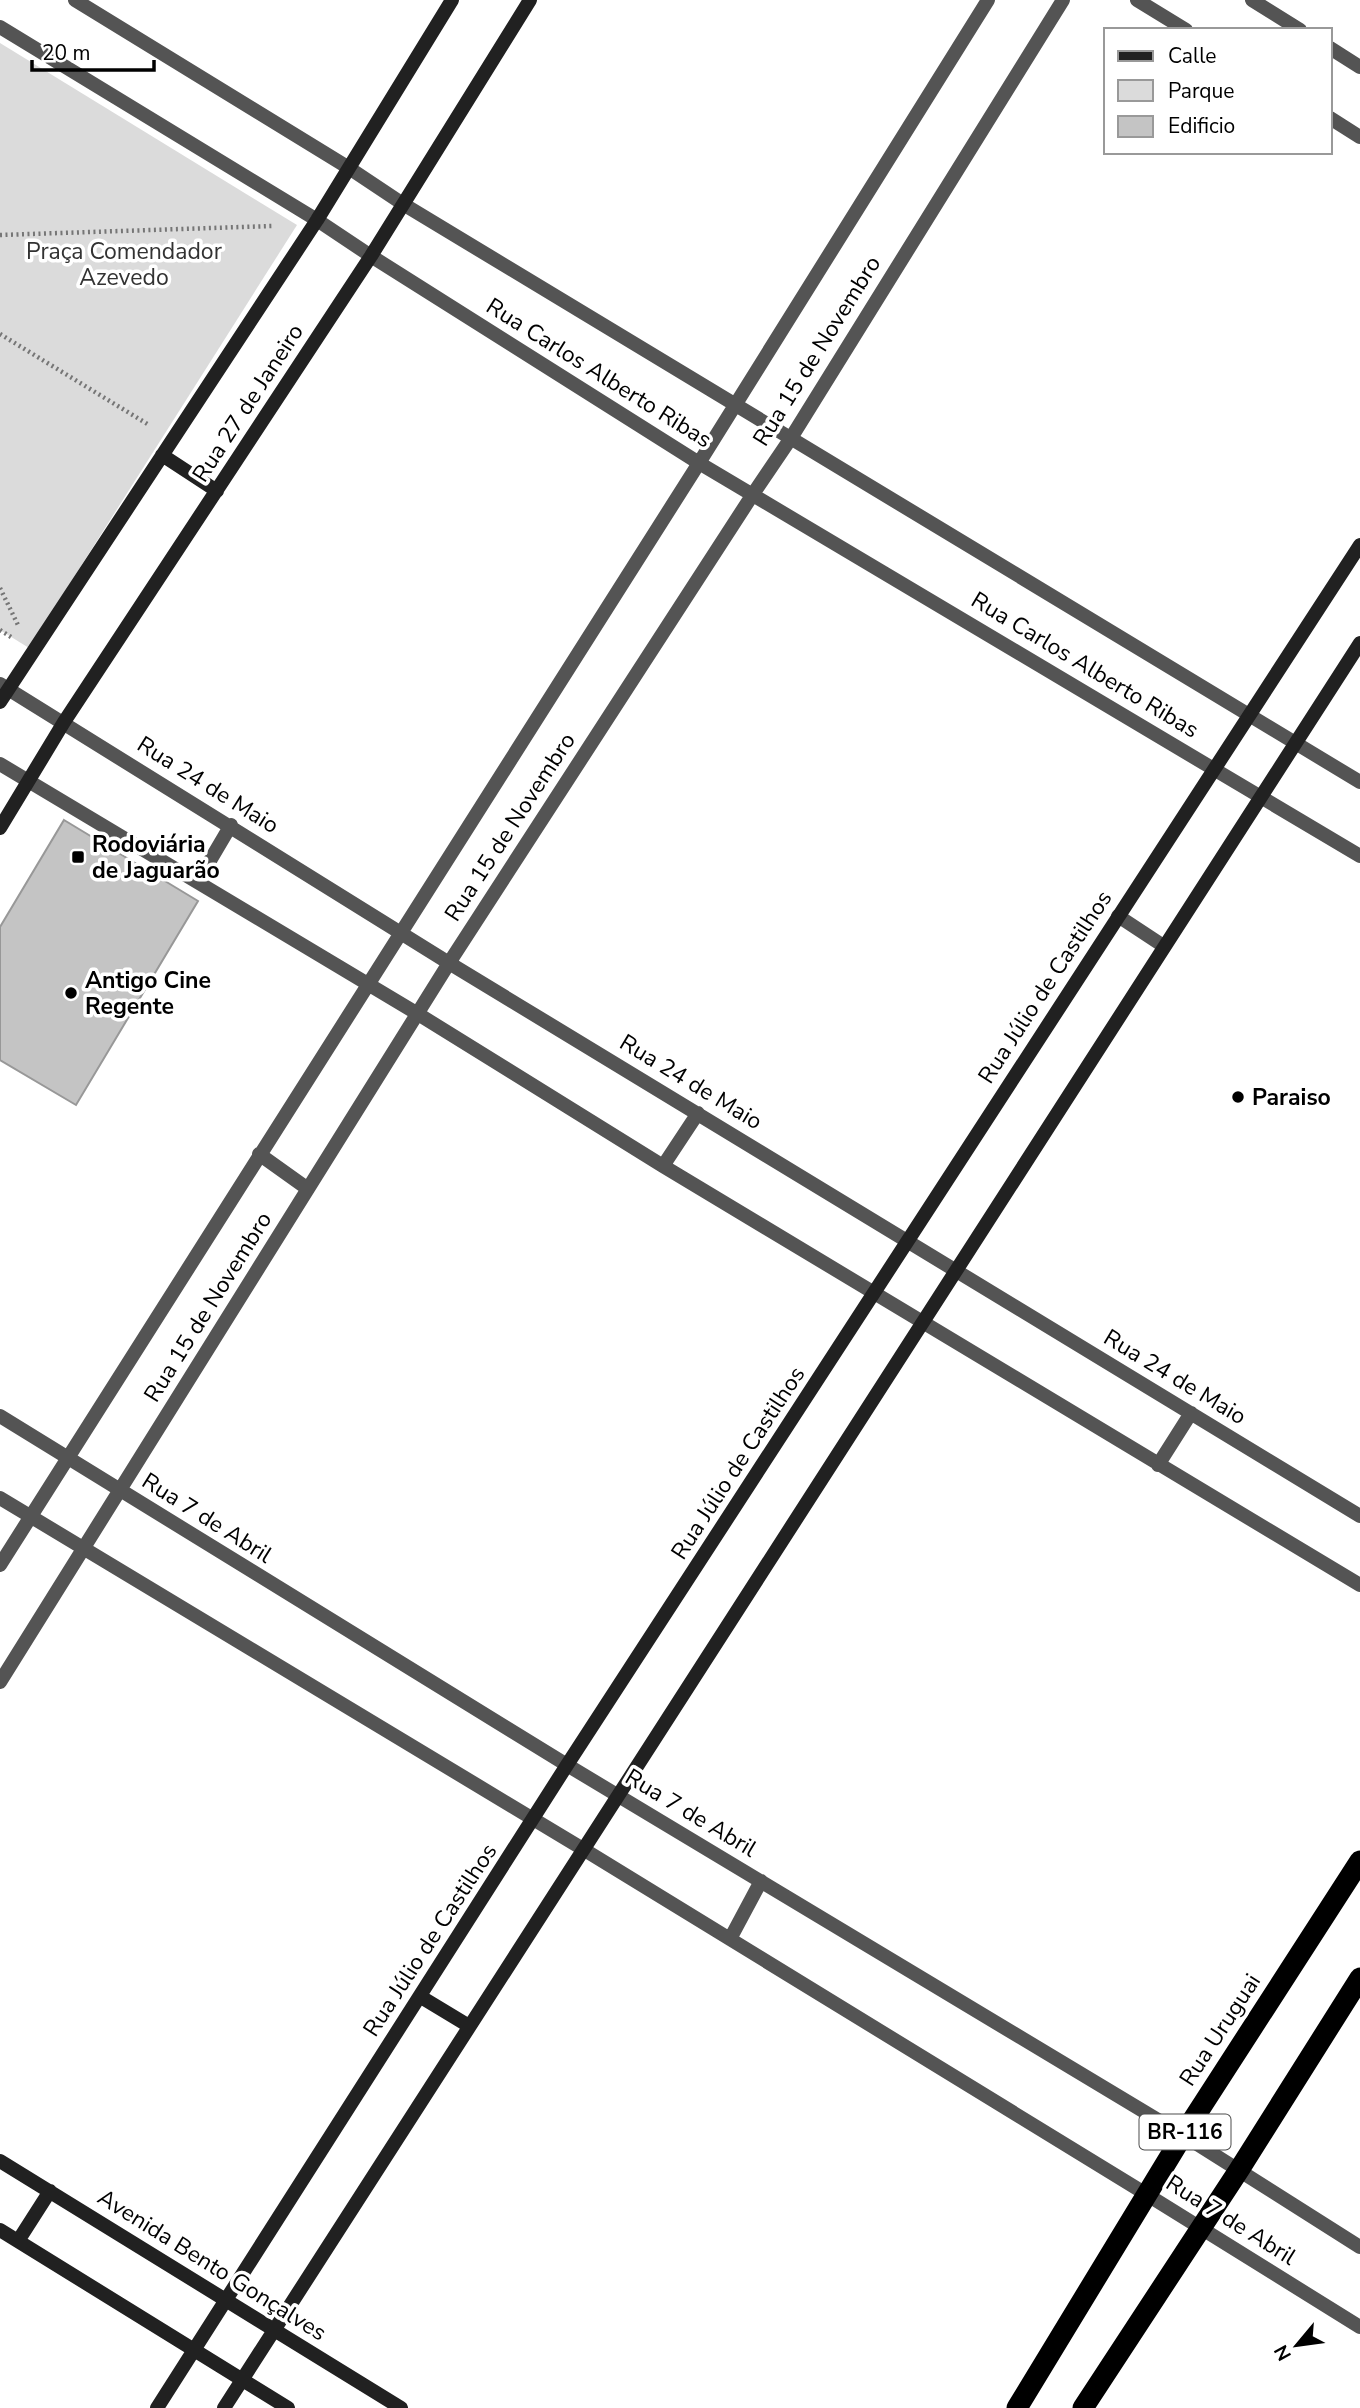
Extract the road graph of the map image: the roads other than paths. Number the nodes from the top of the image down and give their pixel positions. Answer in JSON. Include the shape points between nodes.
{"nodes":[{"id":1,"x":75,"y":0,"type":"edge"},
{"id":2,"x":452,"y":0,"type":"edge"},
{"id":3,"x":530,"y":0,"type":"edge"},
{"id":4,"x":988,"y":0,"type":"edge"},
{"id":5,"x":1063,"y":0,"type":"edge"},
{"id":6,"x":1137,"y":0,"type":"edge"},
{"id":7,"x":1252,"y":0,"type":"edge"},
{"id":8,"x":0,"y":27,"type":"edge"},
{"id":9,"x":1183,"y":28,"type":"edge"},
{"id":10,"x":1297,"y":28,"type":"edge"},
{"id":11,"x":1332,"y":49,"type":"edge"},
{"id":12,"x":1360,"y":67,"type":"edge"},
{"id":13,"x":1332,"y":119,"type":"edge"},
{"id":14,"x":1360,"y":137,"type":"edge"},
{"id":15,"x":349,"y":168,"type":"junction"},
{"id":16,"x":403,"y":204,"type":"junction"},
{"id":17,"x":317,"y":220,"type":"junction"},
{"id":18,"x":371,"y":256,"type":"junction"},
{"id":19,"x":734,"y":405,"type":"junction"},
{"id":20,"x":791,"y":438,"type":"junction"},
{"id":21,"x":162,"y":455,"type":"junction"},
{"id":22,"x":699,"y":463,"type":"junction"},
{"id":23,"x":217,"y":491,"type":"junction"},
{"id":24,"x":753,"y":494,"type":"junction"},
{"id":25,"x":1360,"y":545,"type":"edge"},
{"id":26,"x":1360,"y":643,"type":"edge"},
{"id":27,"x":4,"y":686,"type":"edge"},
{"id":28,"x":0,"y":702,"type":"edge"},
{"id":29,"x":1249,"y":714,"type":"junction"},
{"id":30,"x":64,"y":723,"type":"junction"},
{"id":31,"x":1295,"y":742,"type":"junction"},
{"id":32,"x":0,"y":764,"type":"edge"},
{"id":33,"x":1214,"y":768,"type":"junction"},
{"id":34,"x":28,"y":780,"type":"junction"},
{"id":35,"x":1360,"y":782,"type":"edge"},
{"id":36,"x":1260,"y":796,"type":"junction"},
{"id":37,"x":231,"y":825,"type":"junction"},
{"id":38,"x":0,"y":828,"type":"edge"},
{"id":39,"x":1360,"y":856,"type":"edge"},
{"id":40,"x":198,"y":881,"type":"junction"},
{"id":41,"x":1118,"y":916,"type":"junction"},
{"id":42,"x":402,"y":932,"type":"junction"},
{"id":43,"x":1162,"y":945,"type":"junction"},
{"id":44,"x":449,"y":962,"type":"junction"},
{"id":45,"x":368,"y":984,"type":"junction"},
{"id":46,"x":418,"y":1014,"type":"junction"},
{"id":47,"x":698,"y":1113,"type":"junction"},
{"id":48,"x":259,"y":1154,"type":"junction"},
{"id":49,"x":663,"y":1166,"type":"junction"},
{"id":50,"x":308,"y":1189,"type":"junction"},
{"id":51,"x":910,"y":1241,"type":"junction"},
{"id":52,"x":956,"y":1269,"type":"junction"},
{"id":53,"x":875,"y":1294,"type":"junction"},
{"id":54,"x":922,"y":1323,"type":"junction"},
{"id":55,"x":1191,"y":1413,"type":"junction"},
{"id":56,"x":0,"y":1416,"type":"edge"},
{"id":57,"x":67,"y":1457,"type":"junction"},
{"id":58,"x":1158,"y":1465,"type":"junction"},
{"id":59,"x":120,"y":1491,"type":"junction"},
{"id":60,"x":0,"y":1498,"type":"edge"},
{"id":61,"x":1360,"y":1516,"type":"edge"},
{"id":62,"x":30,"y":1517,"type":"junction"},
{"id":63,"x":82,"y":1550,"type":"junction"},
{"id":64,"x":0,"y":1565,"type":"edge"},
{"id":65,"x":1360,"y":1585,"type":"edge"},
{"id":66,"x":0,"y":1682,"type":"edge"},
{"id":67,"x":568,"y":1765,"type":"junction"},
{"id":68,"x":618,"y":1795,"type":"junction"},
{"id":69,"x":533,"y":1821,"type":"junction"},
{"id":70,"x":583,"y":1849,"type":"junction"},
{"id":71,"x":1360,"y":1861,"type":"edge"},
{"id":72,"x":761,"y":1881,"type":"junction"},
{"id":73,"x":730,"y":1939,"type":"junction"},
{"id":74,"x":1360,"y":1978,"type":"edge"},
{"id":75,"x":421,"y":1997,"type":"junction"},
{"id":76,"x":469,"y":2026,"type":"junction"},
{"id":77,"x":1183,"y":2135,"type":"junction"},
{"id":78,"x":0,"y":2161,"type":"edge"},
{"id":79,"x":1239,"y":2170,"type":"junction"},
{"id":80,"x":50,"y":2191,"type":"junction"},
{"id":81,"x":1146,"y":2194,"type":"junction"},
{"id":82,"x":1200,"y":2228,"type":"junction"},
{"id":83,"x":0,"y":2230,"type":"edge"},
{"id":84,"x":18,"y":2241,"type":"junction"},
{"id":85,"x":1360,"y":2247,"type":"edge"},
{"id":86,"x":227,"y":2301,"type":"junction"},
{"id":87,"x":1360,"y":2327,"type":"edge"},
{"id":88,"x":274,"y":2330,"type":"junction"},
{"id":89,"x":195,"y":2350,"type":"junction"},
{"id":90,"x":242,"y":2380,"type":"junction"},
{"id":91,"x":157,"y":2408,"type":"edge"},
{"id":92,"x":224,"y":2408,"type":"edge"},
{"id":93,"x":288,"y":2408,"type":"edge"},
{"id":94,"x":401,"y":2408,"type":"edge"},
{"id":95,"x":1017,"y":2408,"type":"edge"},
{"id":96,"x":1083,"y":2408,"type":"edge"}],
"edges":[{"from":1,"to":15,"type":"street","name":"Rua Carlos Alberto Ribas"},
{"from":2,"to":15,"type":"street","name":"Rua 27 de Janeiro"},
{"from":3,"to":16,"type":"street","name":"Rua 27 de Janeiro"},
{"from":4,"to":19,"type":"street","name":"Rua 15 de Novembro"},
{"from":5,"to":20,"type":"street","name":"Rua 15 de Novembro"},
{"from":6,"to":9,"type":"street"},
{"from":7,"to":10,"type":"street"},
{"from":8,"to":17,"type":"street","name":"Rua Carlos Alberto Ribas"},
{"from":11,"to":12,"type":"street"},
{"from":13,"to":14,"type":"street"},
{"from":15,"to":16,"type":"street","name":"Rua Carlos Alberto Ribas"},
{"from":15,"to":17,"type":"street","name":"Rua 27 de Janeiro"},
{"from":16,"to":18,"type":"street","name":"Rua 27 de Janeiro"},
{"from":16,"to":19,"type":"street","name":"Rua Carlos Alberto Ribas"},
{"from":17,"to":18,"type":"street","name":"Rua Carlos Alberto Ribas"},
{"from":17,"to":21,"type":"street","name":"Rua 27 de Janeiro"},
{"from":18,"to":22,"type":"street","name":"Rua Carlos Alberto Ribas"},
{"from":18,"to":23,"type":"street","name":"Rua 27 de Janeiro"},
{"from":19,"to":20,"type":"street","name":"Rua Carlos Alberto Ribas"},
{"from":19,"to":22,"type":"street","name":"Rua 15 de Novembro"},
{"from":20,"to":24,"type":"street","name":"Rua 15 de Novembro"},
{"from":20,"to":29,"type":"street","name":"Rua Carlos Alberto Ribas"},
{"from":21,"to":23,"type":"street"},
{"from":21,"to":27,"type":"street","name":"Rua 27 de Janeiro"},
{"from":22,"to":24,"type":"street","name":"Rua Carlos Alberto Ribas"},
{"from":22,"to":42,"type":"street","name":"Rua 15 de Novembro"},
{"from":23,"to":30,"type":"street","name":"Rua 27 de Janeiro"},
{"from":24,"to":33,"type":"street","name":"Rua Carlos Alberto Ribas"},
{"from":24,"to":44,"type":"street","name":"Rua 15 de Novembro"},
{"from":25,"to":29,"type":"street","name":"Rua Júlio de Castilhos"},
{"from":26,"to":31,"type":"street"},
{"from":27,"to":28,"type":"street","name":"Rua 27 de Janeiro"},
{"from":27,"to":30,"type":"street","name":"Rua 24 de Maio"},
{"from":29,"to":31,"type":"street","name":"Rua Carlos Alberto Ribas"},
{"from":29,"to":33,"type":"street","name":"Rua Júlio de Castilhos"},
{"from":30,"to":34,"type":"street","name":"Rua 27 de Janeiro"},
{"from":30,"to":37,"type":"street","name":"Rua 24 de Maio"},
{"from":31,"to":35,"type":"street","name":"Rua Carlos Alberto Ribas"},
{"from":31,"to":36,"type":"street"},
{"from":32,"to":34,"type":"street"},
{"from":33,"to":36,"type":"street","name":"Rua Carlos Alberto Ribas"},
{"from":33,"to":41,"type":"street","name":"Rua Júlio de Castilhos"},
{"from":34,"to":38,"type":"street","name":"Rua 27 de Janeiro"},
{"from":34,"to":40,"type":"street"},
{"from":36,"to":39,"type":"street","name":"Rua Carlos Alberto Ribas"},
{"from":36,"to":43,"type":"street"},
{"from":37,"to":40,"type":"street"},
{"from":37,"to":42,"type":"street","name":"Rua 24 de Maio"},
{"from":40,"to":45,"type":"street"},
{"from":41,"to":43,"type":"street"},
{"from":41,"to":51,"type":"street","name":"Rua Júlio de Castilhos"},
{"from":42,"to":44,"type":"street","name":"Rua 24 de Maio"},
{"from":42,"to":45,"type":"street","name":"Rua 15 de Novembro"},
{"from":43,"to":52,"type":"street"},
{"from":44,"to":46,"type":"street","name":"Rua 15 de Novembro"},
{"from":44,"to":47,"type":"street","name":"Rua 24 de Maio"},
{"from":45,"to":46,"type":"street"},
{"from":45,"to":48,"type":"street","name":"Rua 15 de Novembro"},
{"from":46,"to":49,"type":"street"},
{"from":46,"to":50,"type":"street","name":"Rua 15 de Novembro"},
{"from":47,"to":49,"type":"street"},
{"from":47,"to":51,"type":"street","name":"Rua 24 de Maio"},
{"from":48,"to":50,"type":"street"},
{"from":48,"to":57,"type":"street","name":"Rua 15 de Novembro"},
{"from":49,"to":53,"type":"street"},
{"from":50,"to":59,"type":"street","name":"Rua 15 de Novembro"},
{"from":51,"to":52,"type":"street","name":"Rua 24 de Maio"},
{"from":51,"to":53,"type":"street","name":"Rua Júlio de Castilhos"},
{"from":52,"to":54,"type":"street"},
{"from":52,"to":55,"type":"street","name":"Rua 24 de Maio"},
{"from":53,"to":54,"type":"street"},
{"from":53,"to":67,"type":"street","name":"Rua Júlio de Castilhos"},
{"from":54,"to":58,"type":"street"},
{"from":54,"to":68,"type":"street"},
{"from":55,"to":58,"type":"street"},
{"from":55,"to":61,"type":"street","name":"Rua 24 de Maio"},
{"from":56,"to":57,"type":"street","name":"Rua 7 de Abril"},
{"from":57,"to":59,"type":"street","name":"Rua 7 de Abril"},
{"from":57,"to":62,"type":"street","name":"Rua 15 de Novembro"},
{"from":58,"to":65,"type":"street"},
{"from":59,"to":63,"type":"street","name":"Rua 15 de Novembro"},
{"from":59,"to":67,"type":"street","name":"Rua 7 de Abril"},
{"from":60,"to":62,"type":"street","name":"Rua 7 de Abril"},
{"from":62,"to":63,"type":"street","name":"Rua 7 de Abril"},
{"from":62,"to":64,"type":"street","name":"Rua 15 de Novembro"},
{"from":63,"to":66,"type":"street","name":"Rua 15 de Novembro"},
{"from":63,"to":69,"type":"street","name":"Rua 7 de Abril"},
{"from":67,"to":68,"type":"street","name":"Rua 7 de Abril"},
{"from":67,"to":69,"type":"street","name":"Rua Júlio de Castilhos"},
{"from":68,"to":70,"type":"street"},
{"from":68,"to":72,"type":"street","name":"Rua 7 de Abril"},
{"from":69,"to":70,"type":"street","name":"Rua 7 de Abril"},
{"from":69,"to":75,"type":"street","name":"Rua Júlio de Castilhos"},
{"from":70,"to":73,"type":"street","name":"Rua 7 de Abril"},
{"from":70,"to":76,"type":"street"},
{"from":71,"to":77,"type":"highway","name":"Rua Uruguai","number":"BR-116"},
{"from":72,"to":73,"type":"street"},
{"from":72,"to":77,"type":"street","name":"Rua 7 de Abril"},
{"from":73,"to":81,"type":"street","name":"Rua 7 de Abril"},
{"from":74,"to":79,"type":"highway","number":"BR-116"},
{"from":75,"to":76,"type":"street"},
{"from":75,"to":86,"type":"street","name":"Rua Júlio de Castilhos"},
{"from":76,"to":88,"type":"street"},
{"from":77,"to":79,"type":"street","name":"Rua 7 de Abril"},
{"from":77,"to":81,"type":"highway","name":"Rua Uruguai","number":"BR-116"},
{"from":78,"to":80,"type":"street","name":"Avenida Bento Gonçalves"},
{"from":79,"to":82,"type":"highway","number":"BR-116"},
{"from":79,"to":85,"type":"street","name":"Rua 7 de Abril"},
{"from":80,"to":84,"type":"street"},
{"from":80,"to":86,"type":"street","name":"Avenida Bento Gonçalves"},
{"from":81,"to":82,"type":"street","name":"Rua 7 de Abril"},
{"from":81,"to":95,"type":"highway","name":"Rua Uruguai","number":"BR-116"},
{"from":82,"to":87,"type":"street","name":"Rua 7 de Abril"},
{"from":82,"to":96,"type":"highway","number":"BR-116"},
{"from":83,"to":84,"type":"street"},
{"from":84,"to":89,"type":"street"},
{"from":86,"to":88,"type":"street","name":"Avenida Bento Gonçalves"},
{"from":86,"to":89,"type":"street","name":"Rua Júlio de Castilhos"},
{"from":88,"to":90,"type":"street"},
{"from":88,"to":94,"type":"street","name":"Avenida Bento Gonçalves"},
{"from":89,"to":90,"type":"street"},
{"from":89,"to":91,"type":"street","name":"Rua Júlio de Castilhos"},
{"from":90,"to":92,"type":"street"},
{"from":90,"to":93,"type":"street"}]}
